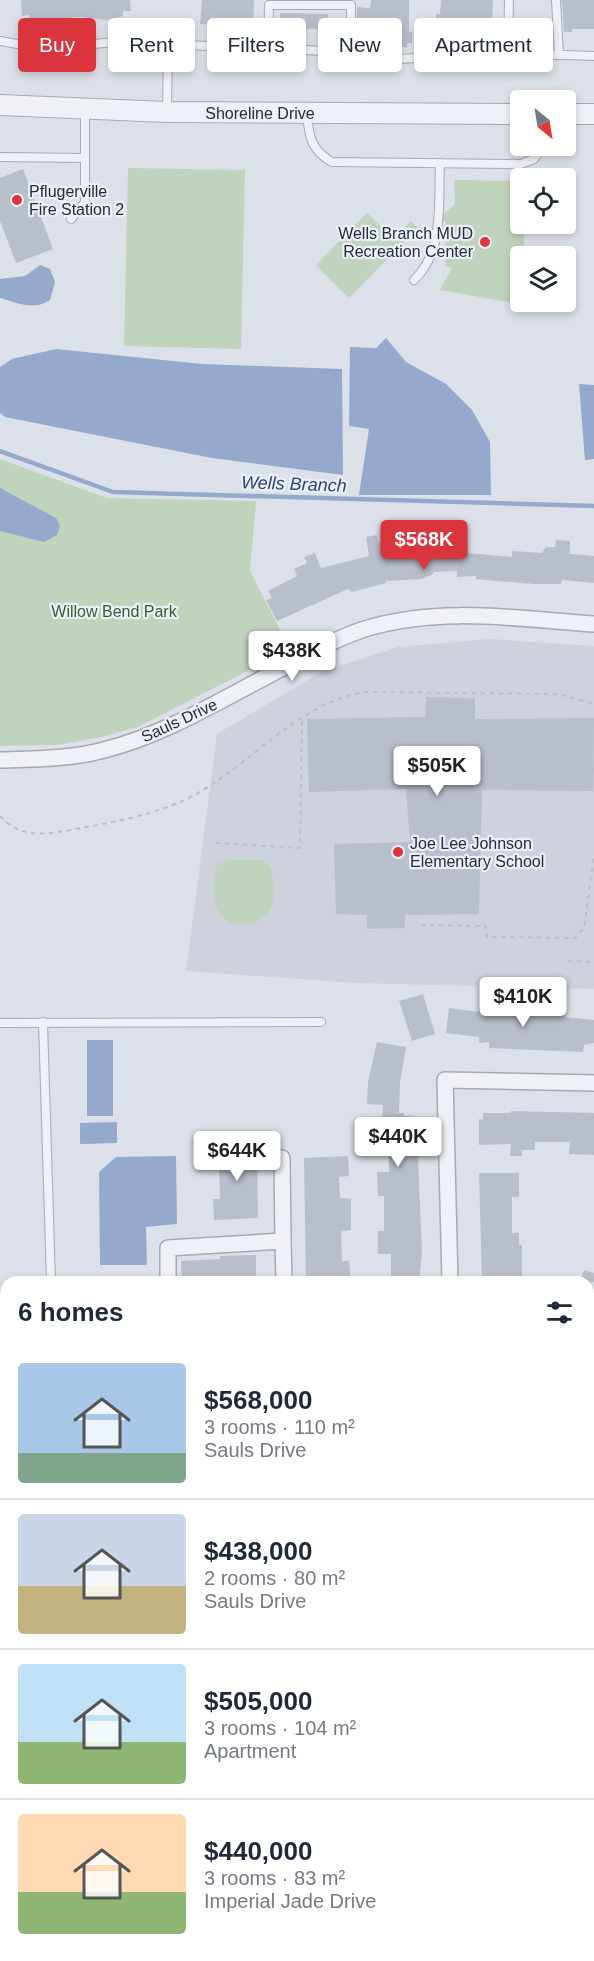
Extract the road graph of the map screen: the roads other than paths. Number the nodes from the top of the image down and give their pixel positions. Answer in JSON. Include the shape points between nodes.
{"nodes":[{"id":1,"x":509,"y":0,"type":"edge"},
{"id":2,"x":556,"y":0,"type":"edge"},
{"id":3,"x":269,"y":18,"type":"edge"},
{"id":4,"x":351,"y":18,"type":"edge"},
{"id":5,"x":509,"y":18,"type":"edge"},
{"id":6,"x":0,"y":41,"type":"edge"},
{"id":7,"x":108,"y":43,"type":"edge"},
{"id":8,"x":553,"y":55,"type":"edge"},
{"id":9,"x":559,"y":55,"type":"junction"},
{"id":10,"x":594,"y":56,"type":"edge"},
{"id":11,"x":168,"y":72,"type":"edge"},
{"id":12,"x":0,"y":105,"type":"edge"},
{"id":13,"x":85,"y":109,"type":"junction"},
{"id":14,"x":167,"y":112,"type":"junction"},
{"id":15,"x":307,"y":113,"type":"junction"},
{"id":16,"x":510,"y":114,"type":"edge"},
{"id":17,"x":576,"y":114,"type":"edge"},
{"id":18,"x":594,"y":114,"type":"edge"},
{"id":19,"x":536,"y":156,"type":"edge"},
{"id":20,"x":0,"y":157,"type":"edge"},
{"id":21,"x":85,"y":158,"type":"junction"},
{"id":22,"x":440,"y":163,"type":"junction"},
{"id":23,"x":71,"y":219,"type":"dead end"},
{"id":24,"x":414,"y":280,"type":"dead end"},
{"id":25,"x":594,"y":624,"type":"edge"},
{"id":26,"x":0,"y":760,"type":"edge"},
{"id":27,"x":43,"y":1022,"type":"junction"},
{"id":28,"x":321,"y":1022,"type":"dead end"},
{"id":29,"x":0,"y":1023,"type":"edge"},
{"id":30,"x":594,"y":1083,"type":"edge"},
{"id":31,"x":282,"y":1158,"type":"dead end"},
{"id":32,"x":283,"y":1241,"type":"junction"},
{"id":33,"x":51,"y":1276,"type":"edge"},
{"id":34,"x":168,"y":1276,"type":"edge"},
{"id":35,"x":284,"y":1276,"type":"edge"},
{"id":36,"x":450,"y":1276,"type":"edge"}],
"edges":[{"from":1,"to":5,"type":"lane"},
{"from":2,"to":9,"type":"lane"},
{"from":3,"to":4,"type":"lane","via":[[269,5],[351,5]]},
{"from":6,"to":7,"type":"lane","via":[[45,49]]},
{"from":8,"to":9,"type":"lane"},
{"from":9,"to":10,"type":"lane"},
{"from":11,"to":14,"type":"lane"},
{"from":12,"to":13,"type":"street","name":"Shoreline Drive"},
{"from":13,"to":14,"type":"street","name":"Shoreline Drive"},
{"from":13,"to":21,"type":"lane"},
{"from":14,"to":15,"type":"street","name":"Shoreline Drive"},
{"from":15,"to":16,"type":"street","name":"Shoreline Drive"},
{"from":15,"to":22,"type":"lane","via":[[313,147],[332,162]]},
{"from":17,"to":18,"type":"street"},
{"from":19,"to":22,"type":"lane","via":[[520,164]]},
{"from":20,"to":21,"type":"lane"},
{"from":21,"to":23,"type":"lane","via":[[85,202]]},
{"from":22,"to":24,"type":"lane","via":[[433,253]]},
{"from":25,"to":26,"type":"street","name":"Sauls Drive","via":[[465,615],[414,617],[366,629],[329,645],[132,742],[91,753]]},
{"from":27,"to":28,"type":"lane"},
{"from":27,"to":29,"type":"lane"},
{"from":27,"to":33,"type":"lane"},
{"from":30,"to":36,"type":"street","via":[[445,1080]]},
{"from":31,"to":32,"type":"street"},
{"from":32,"to":34,"type":"street","via":[[168,1248]]},
{"from":32,"to":35,"type":"street"}]}
